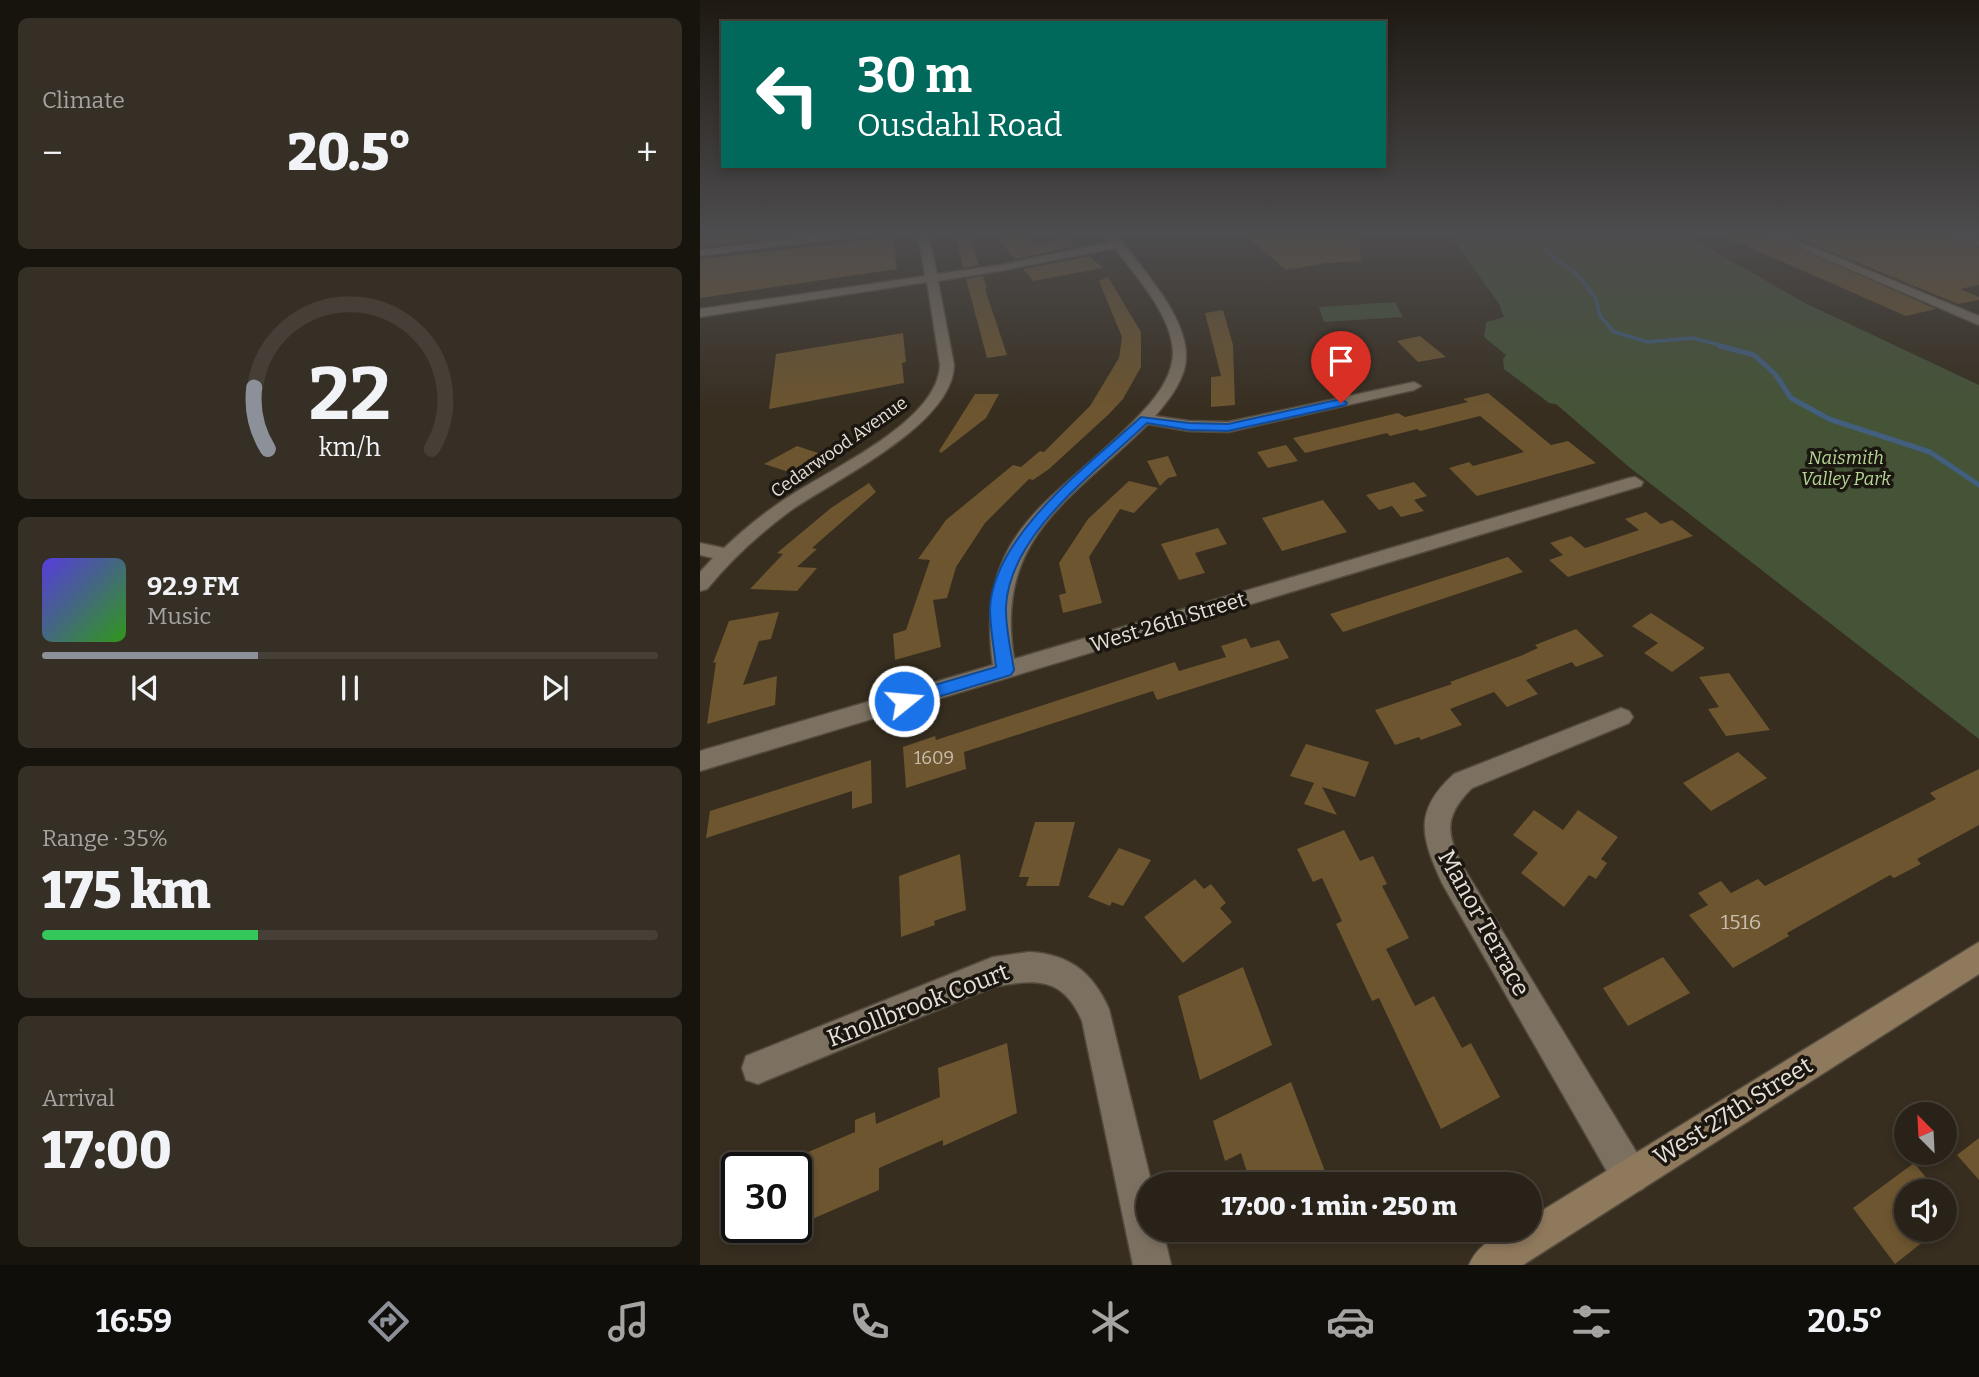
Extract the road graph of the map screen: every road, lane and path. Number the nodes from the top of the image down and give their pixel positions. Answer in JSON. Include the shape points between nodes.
{"nodes":[{"id":1,"x":839,"y":292,"type":"edge"},
{"id":2,"x":934,"y":292,"type":"edge"},
{"id":3,"x":1150,"y":292,"type":"edge"},
{"id":4,"x":1911,"y":292,"type":"edge"},
{"id":5,"x":700,"y":313,"type":"edge"},
{"id":6,"x":1979,"y":321,"type":"edge"},
{"id":7,"x":1414,"y":386,"type":"dead end"},
{"id":8,"x":1145,"y":419,"type":"junction"},
{"id":9,"x":1635,"y":482,"type":"dead end"},
{"id":10,"x":700,"y":549,"type":"edge"},
{"id":11,"x":726,"y":554,"type":"junction"},
{"id":12,"x":700,"y":584,"type":"edge"},
{"id":13,"x":1005,"y":670,"type":"junction"},
{"id":14,"x":1621,"y":716,"type":"dead end"},
{"id":15,"x":700,"y":761,"type":"edge"},
{"id":16,"x":1979,"y":957,"type":"edge"},
{"id":17,"x":758,"y":1068,"type":"dead end"},
{"id":18,"x":1630,"y":1176,"type":"junction"},
{"id":19,"x":1152,"y":1265,"type":"edge"},
{"id":20,"x":1488,"y":1265,"type":"edge"}],
"edges":[{"from":1,"to":5,"type":"street"},
{"from":2,"to":11,"type":"street","name":"Cedarwood Avenue","via":[[947,367],[941,388],[924,411],[900,433],[783,508]]},
{"from":3,"to":8,"type":"street","via":[[1170,321],[1180,352],[1172,381]]},
{"from":4,"to":6,"type":"street"},
{"from":7,"to":8,"type":"street","via":[[1228,427]]},
{"from":8,"to":13,"type":"street","via":[[1040,518],[1012,557],[998,608]]},
{"from":9,"to":13,"type":"street","name":"West 26th Street"},
{"from":10,"to":11,"type":"street"},
{"from":11,"to":12,"type":"street","name":"Cedarwood Avenue"},
{"from":13,"to":15,"type":"street","name":"West 26th Street"},
{"from":14,"to":18,"type":"street","name":"Manor Terrace","via":[[1463,781],[1444,799],[1436,822],[1442,854],[1452,874]]},
{"from":16,"to":18,"type":"street","name":"West 27th Street"},
{"from":17,"to":19,"type":"street","name":"Knollbrook Court","via":[[993,972],[1024,965],[1047,966],[1070,975],[1090,997],[1098,1020]]},
{"from":18,"to":20,"type":"street","name":"West 27th Street"}]}
